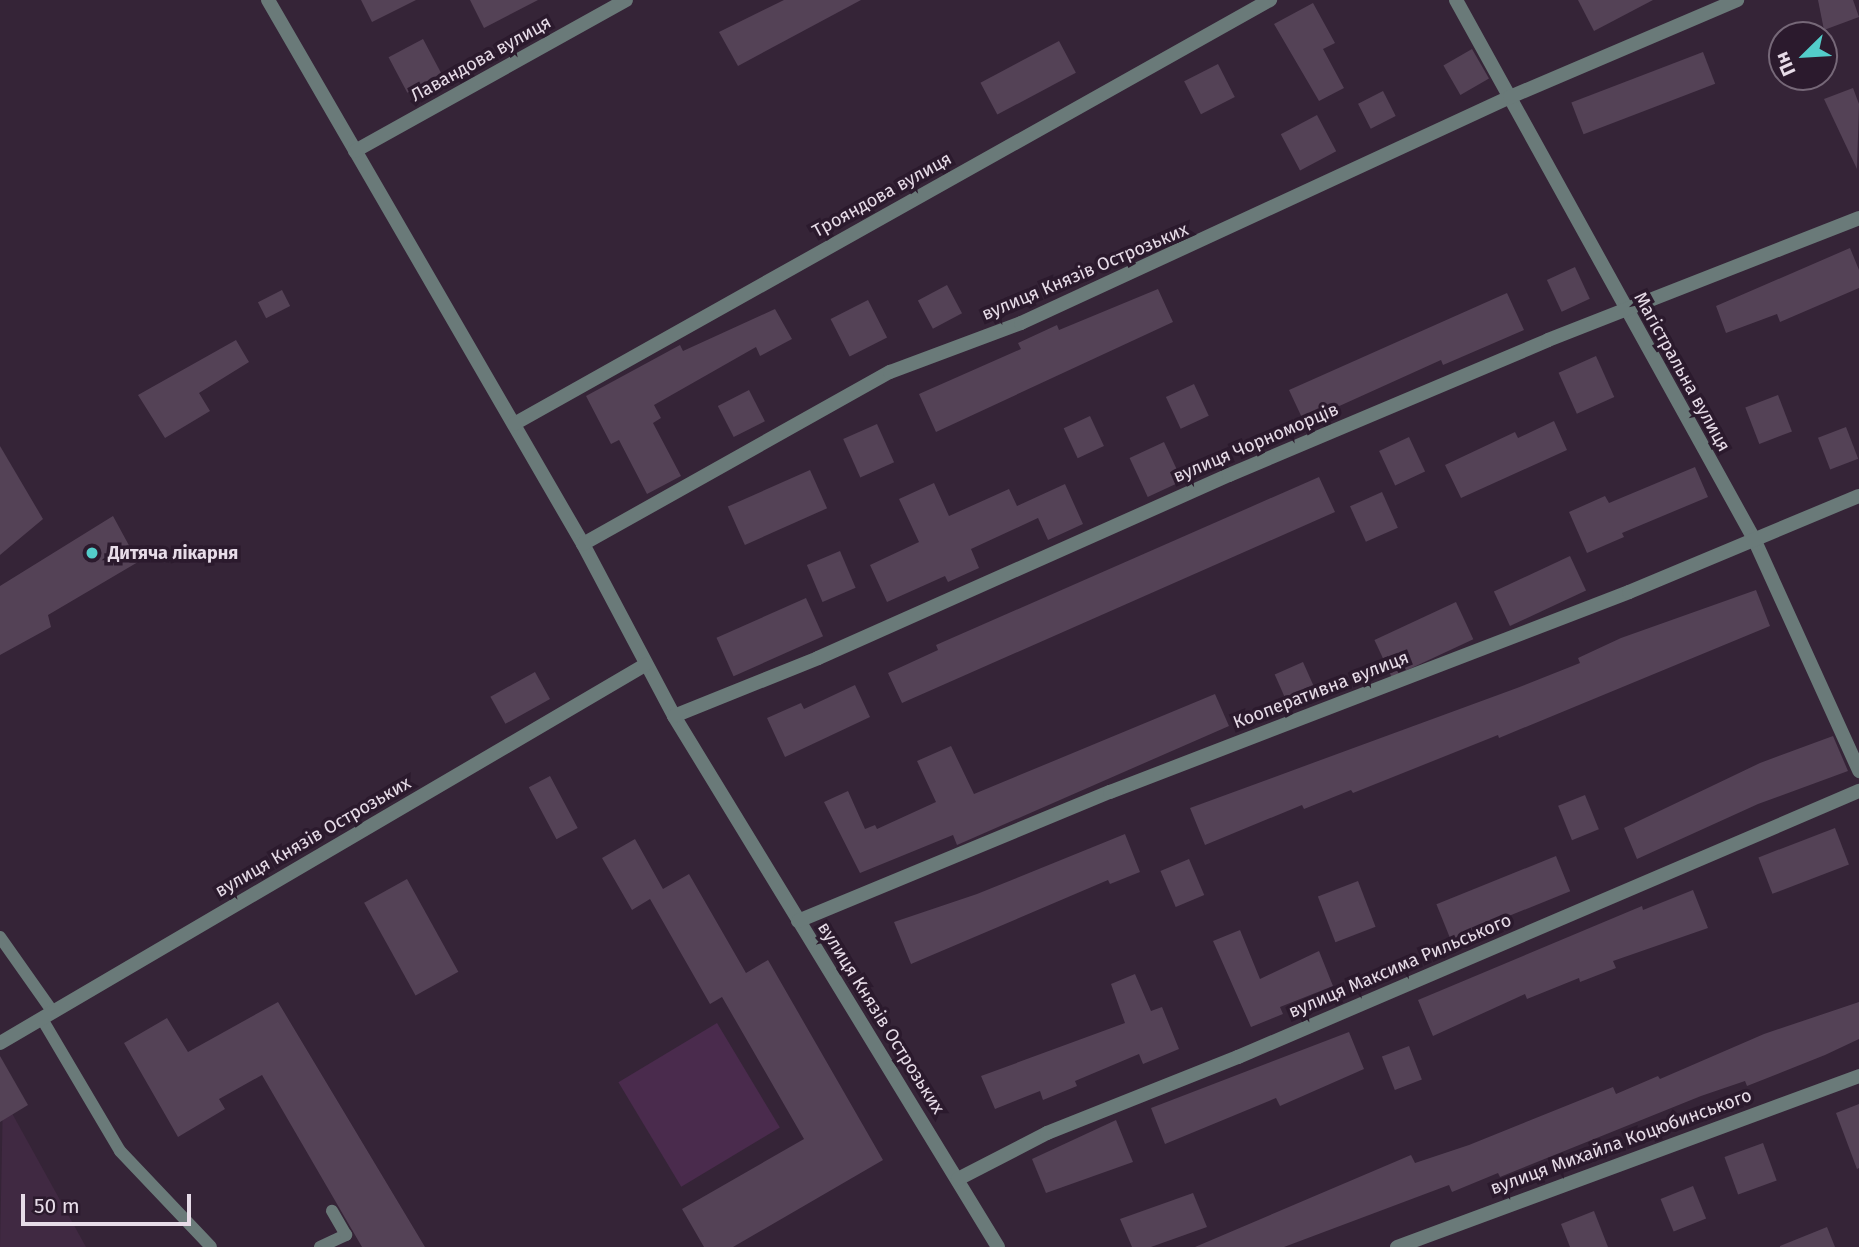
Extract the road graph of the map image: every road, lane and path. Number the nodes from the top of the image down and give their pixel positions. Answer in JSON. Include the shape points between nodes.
{"nodes":[{"id":1,"x":268,"y":0,"type":"edge"},
{"id":2,"x":626,"y":0,"type":"edge"},
{"id":3,"x":1270,"y":0,"type":"edge"},
{"id":4,"x":1457,"y":0,"type":"edge"},
{"id":5,"x":1737,"y":0,"type":"edge"},
{"id":6,"x":1510,"y":97,"type":"junction"},
{"id":7,"x":355,"y":151,"type":"junction"},
{"id":8,"x":1859,"y":219,"type":"edge"},
{"id":9,"x":1625,"y":310,"type":"junction"},
{"id":10,"x":514,"y":424,"type":"junction"},
{"id":11,"x":1859,"y":496,"type":"edge"},
{"id":12,"x":1754,"y":539,"type":"junction"},
{"id":13,"x":583,"y":544,"type":"junction"},
{"id":14,"x":645,"y":664,"type":"junction"},
{"id":15,"x":674,"y":716,"type":"junction"},
{"id":16,"x":1859,"y":771,"type":"edge"},
{"id":17,"x":1859,"y":791,"type":"edge"},
{"id":18,"x":798,"y":921,"type":"junction"},
{"id":19,"x":0,"y":937,"type":"edge"},
{"id":20,"x":47,"y":1015,"type":"junction"},
{"id":21,"x":0,"y":1043,"type":"edge"},
{"id":22,"x":1859,"y":1076,"type":"edge"},
{"id":23,"x":958,"y":1179,"type":"junction"},
{"id":24,"x":332,"y":1211,"type":"dead end"},
{"id":25,"x":211,"y":1247,"type":"edge"},
{"id":26,"x":320,"y":1247,"type":"edge"},
{"id":27,"x":998,"y":1247,"type":"edge"},
{"id":28,"x":1397,"y":1247,"type":"edge"}],
"edges":[{"from":1,"to":7,"type":"street"},
{"from":2,"to":7,"type":"street","name":"Лавандова вулиця"},
{"from":3,"to":10,"type":"street","name":"Трояндова вулиця"},
{"from":4,"to":6,"type":"street","name":"Магістральна вулиця"},
{"from":5,"to":6,"type":"street","name":"вулиця Князів Острозьких"},
{"from":6,"to":9,"type":"street","name":"Магістральна вулиця"},
{"from":6,"to":13,"type":"street","name":"вулиця Князів Острозьких","via":[[1046,312],[890,372]]},
{"from":7,"to":10,"type":"street"},
{"from":8,"to":9,"type":"street","name":"вулиця Чорноморців"},
{"from":9,"to":12,"type":"street","name":"Магістральна вулиця"},
{"from":9,"to":15,"type":"street","name":"вулиця Чорноморців","via":[[1229,475],[818,658]]},
{"from":10,"to":13,"type":"street"},
{"from":11,"to":12,"type":"street","name":"Кооперативна вулиця"},
{"from":12,"to":16,"type":"street","name":"Магістральна вулиця"},
{"from":12,"to":18,"type":"street","name":"Кооперативна вулиця","via":[[1110,792]]},
{"from":13,"to":14,"type":"street","name":"вулиця Князів Острозьких"},
{"from":14,"to":15,"type":"street","name":"вулиця Князів Острозьких"},
{"from":14,"to":20,"type":"street","name":"вулиця Князів Острозьких"},
{"from":15,"to":18,"type":"street","name":"вулиця Князів Острозьких"},
{"from":17,"to":23,"type":"street","name":"вулиця Максима Рильського","via":[[1238,1057],[1047,1133]]},
{"from":18,"to":23,"type":"street","name":"вулиця Князів Острозьких"},
{"from":19,"to":20,"type":"lane"},
{"from":20,"to":21,"type":"street","name":"вулиця Князів Острозьких"},
{"from":20,"to":25,"type":"lane","via":[[120,1151]]},
{"from":22,"to":28,"type":"street","name":"вулиця Михайла Коцюбинського"},
{"from":23,"to":27,"type":"street","name":"вулиця Князів Острозьких"},
{"from":24,"to":26,"type":"lane","via":[[346,1235]]}]}
